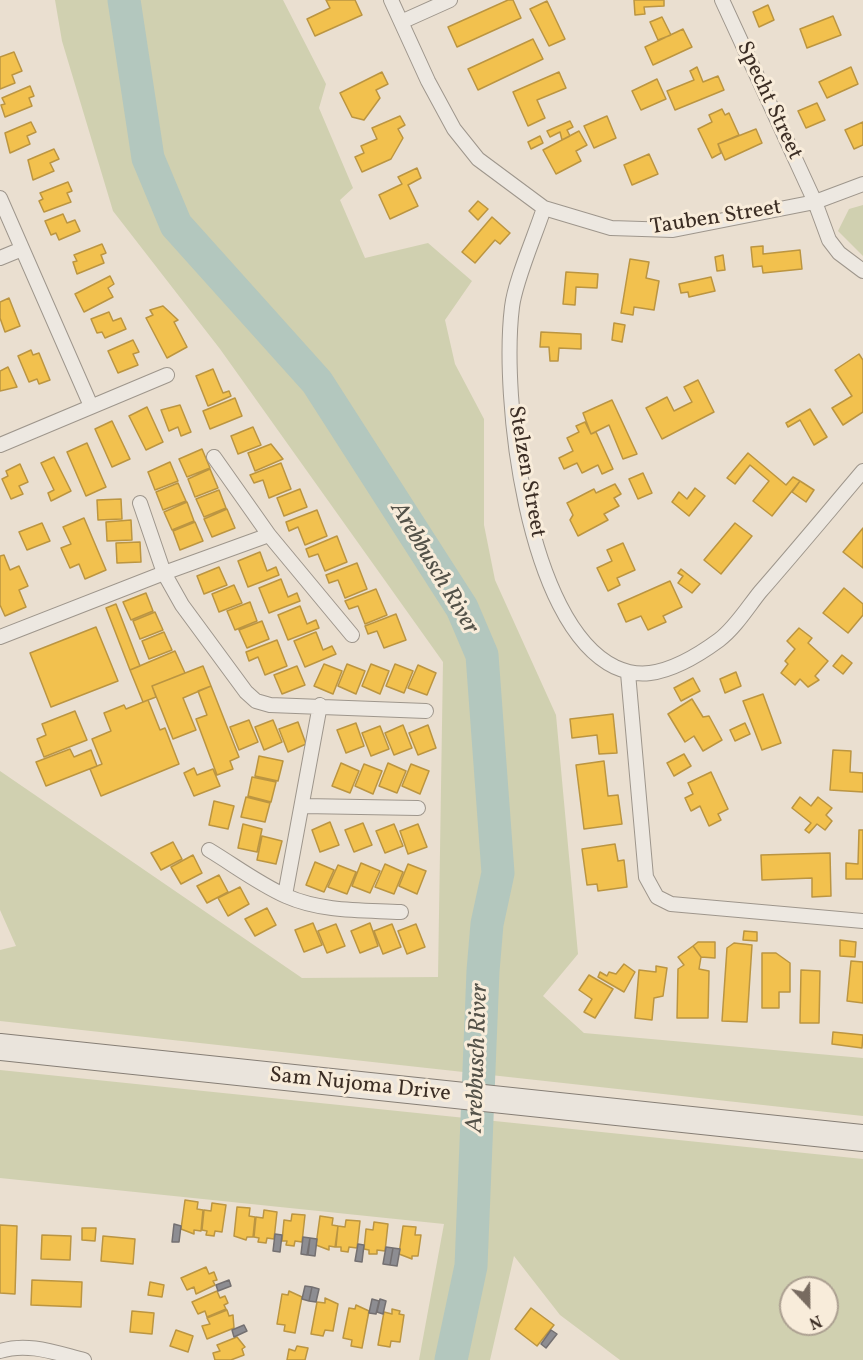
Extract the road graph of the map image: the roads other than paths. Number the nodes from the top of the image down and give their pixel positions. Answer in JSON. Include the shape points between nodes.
{"nodes":[{"id":1,"x":392,"y":0,"type":"edge"},
{"id":2,"x":450,"y":0,"type":"edge"},
{"id":3,"x":722,"y":0,"type":"edge"},
{"id":4,"x":401,"y":22,"type":"junction"},
{"id":5,"x":863,"y":184,"type":"edge"},
{"id":6,"x":0,"y":198,"type":"edge"},
{"id":7,"x":815,"y":202,"type":"junction"},
{"id":8,"x":544,"y":208,"type":"junction"},
{"id":9,"x":22,"y":249,"type":"junction"},
{"id":10,"x":0,"y":258,"type":"edge"},
{"id":11,"x":863,"y":271,"type":"edge"},
{"id":12,"x":167,"y":375,"type":"dead end"},
{"id":13,"x":91,"y":406,"type":"junction"},
{"id":14,"x":0,"y":445,"type":"edge"},
{"id":15,"x":214,"y":457,"type":"dead end"},
{"id":16,"x":863,"y":471,"type":"edge"},
{"id":17,"x":140,"y":502,"type":"dead end"},
{"id":18,"x":269,"y":535,"type":"junction"},
{"id":19,"x":164,"y":573,"type":"junction"},
{"id":20,"x":352,"y":635,"type":"dead end"},
{"id":21,"x":0,"y":637,"type":"edge"},
{"id":22,"x":628,"y":673,"type":"junction"},
{"id":23,"x":320,"y":705,"type":"junction"},
{"id":24,"x":426,"y":711,"type":"dead end"},
{"id":25,"x":303,"y":806,"type":"junction"},
{"id":26,"x":418,"y":808,"type":"dead end"},
{"id":27,"x":209,"y":850,"type":"dead end"},
{"id":28,"x":285,"y":896,"type":"junction"},
{"id":29,"x":401,"y":912,"type":"dead end"},
{"id":30,"x":863,"y":921,"type":"edge"},
{"id":31,"x":0,"y":1047,"type":"edge"},
{"id":32,"x":863,"y":1138,"type":"edge"},
{"id":33,"x":0,"y":1351,"type":"edge"},
{"id":34,"x":84,"y":1360,"type":"edge"}],
"edges":[{"from":1,"to":4,"type":"street","name":"Tauben Street"},
{"from":2,"to":4,"type":"street"},
{"from":3,"to":7,"type":"street","name":"Specht Street"},
{"from":4,"to":8,"type":"street","name":"Tauben Street","via":[[454,129],[478,159]]},
{"from":5,"to":7,"type":"street","name":"Tauben Street"},
{"from":6,"to":9,"type":"street"},
{"from":7,"to":8,"type":"street","name":"Tauben Street","via":[[662,231],[611,228]]},
{"from":7,"to":11,"type":"street","via":[[829,240]]},
{"from":8,"to":22,"type":"street","name":"Stelzen Street","via":[[512,305],[509,357],[528,517],[562,610],[579,637],[597,658]]},
{"from":9,"to":10,"type":"street"},
{"from":9,"to":13,"type":"street"},
{"from":12,"to":13,"type":"street"},
{"from":13,"to":14,"type":"street"},
{"from":15,"to":18,"type":"street"},
{"from":16,"to":22,"type":"street","name":"Stelzen Street","via":[[720,639],[673,666],[649,674]]},
{"from":17,"to":19,"type":"street"},
{"from":18,"to":19,"type":"street"},
{"from":18,"to":20,"type":"street"},
{"from":19,"to":21,"type":"street"},
{"from":19,"to":23,"type":"street","via":[[206,640],[256,701],[270,705]]},
{"from":22,"to":30,"type":"street","via":[[646,878],[657,897],[671,904]]},
{"from":23,"to":24,"type":"street"},
{"from":23,"to":25,"type":"street"},
{"from":25,"to":26,"type":"street"},
{"from":25,"to":28,"type":"street"},
{"from":27,"to":28,"type":"street"},
{"from":28,"to":29,"type":"street","via":[[346,910]]},
{"from":31,"to":32,"type":"highway","name":"Sam Nujoma Drive"},
{"from":33,"to":34,"type":"street","via":[[32,1347]]}]}
